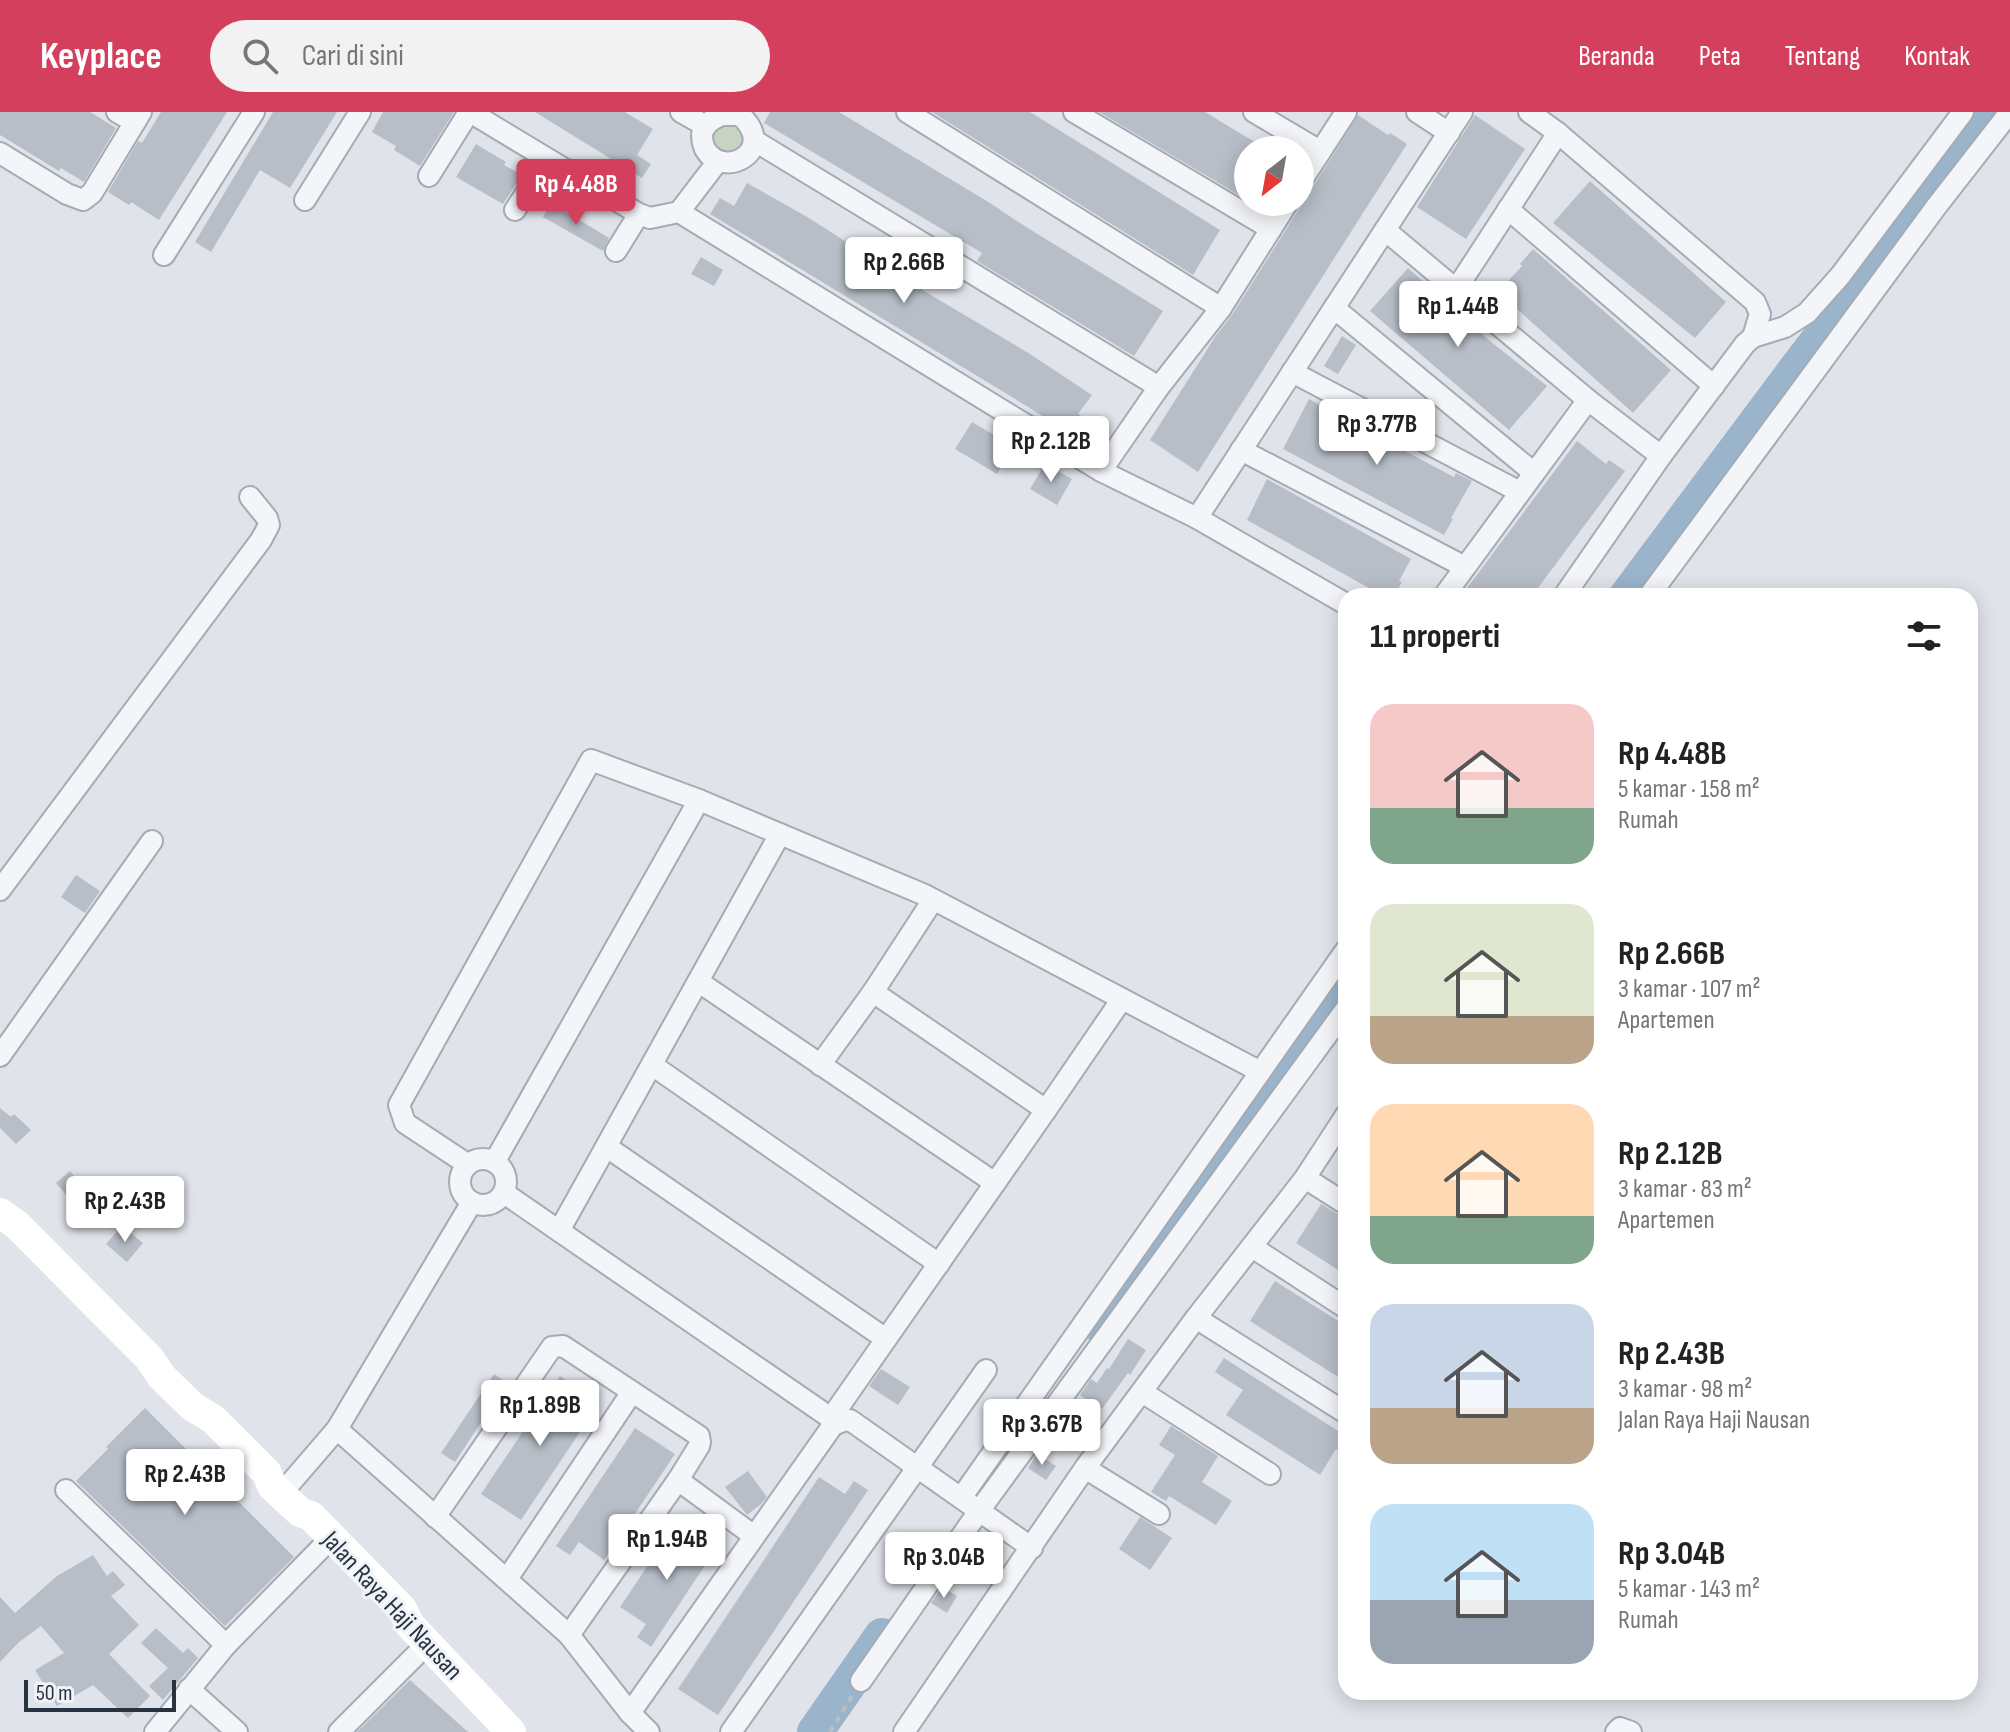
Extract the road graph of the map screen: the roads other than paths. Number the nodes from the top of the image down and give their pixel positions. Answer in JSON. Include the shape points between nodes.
{"nodes":[{"id":1,"x":254,"y":112,"type":"edge"},
{"id":2,"x":360,"y":112,"type":"edge"},
{"id":3,"x":470,"y":112,"type":"edge"},
{"id":4,"x":681,"y":112,"type":"edge"},
{"id":5,"x":907,"y":112,"type":"edge"},
{"id":6,"x":1074,"y":112,"type":"edge"},
{"id":7,"x":1254,"y":112,"type":"edge"},
{"id":8,"x":1346,"y":112,"type":"edge"},
{"id":9,"x":1417,"y":112,"type":"edge"},
{"id":10,"x":1462,"y":112,"type":"edge"},
{"id":11,"x":1529,"y":112,"type":"edge"},
{"id":12,"x":1963,"y":112,"type":"edge"},
{"id":13,"x":2010,"y":112,"type":"edge"},
{"id":14,"x":131,"y":115,"type":"edge"},
{"id":15,"x":746,"y":115,"type":"edge"},
{"id":16,"x":706,"y":126,"type":"junction"},
{"id":17,"x":1449,"y":133,"type":"junction"},
{"id":18,"x":1558,"y":133,"type":"junction"},
{"id":19,"x":755,"y":141,"type":"junction"},
{"id":20,"x":1320,"y":151,"type":"junction"},
{"id":21,"x":0,"y":153,"type":"edge"},
{"id":22,"x":548,"y":160,"type":"junction"},
{"id":23,"x":718,"y":161,"type":"junction"},
{"id":24,"x":1314,"y":161,"type":"edge"},
{"id":25,"x":429,"y":176,"type":"dead end"},
{"id":26,"x":305,"y":200,"type":"dead end"},
{"id":27,"x":1508,"y":209,"type":"junction"},
{"id":28,"x":515,"y":210,"type":"dead end"},
{"id":29,"x":679,"y":212,"type":"junction"},
{"id":30,"x":639,"y":214,"type":"junction"},
{"id":31,"x":1279,"y":216,"type":"edge"},
{"id":32,"x":1271,"y":229,"type":"junction"},
{"id":33,"x":1385,"y":230,"type":"junction"},
{"id":34,"x":616,"y":251,"type":"dead end"},
{"id":35,"x":164,"y":255,"type":"dead end"},
{"id":36,"x":1457,"y":288,"type":"junction"},
{"id":37,"x":1221,"y":308,"type":"junction"},
{"id":38,"x":1334,"y":308,"type":"junction"},
{"id":39,"x":1753,"y":337,"type":"junction"},
{"id":40,"x":1292,"y":372,"type":"junction"},
{"id":41,"x":1714,"y":386,"type":"junction"},
{"id":42,"x":1159,"y":387,"type":"junction"},
{"id":43,"x":1588,"y":400,"type":"junction"},
{"id":44,"x":1241,"y":450,"type":"junction"},
{"id":45,"x":1661,"y":456,"type":"junction"},
{"id":46,"x":1101,"y":471,"type":"junction"},
{"id":47,"x":1534,"y":473,"type":"junction"},
{"id":48,"x":1520,"y":492,"type":"junction"},
{"id":49,"x":250,"y":497,"type":"dead end"},
{"id":50,"x":1197,"y":518,"type":"junction"},
{"id":51,"x":1465,"y":567,"type":"junction"},
{"id":52,"x":1450,"y":588,"type":"edge"},
{"id":53,"x":1570,"y":588,"type":"edge"},
{"id":54,"x":1655,"y":588,"type":"edge"},
{"id":55,"x":1338,"y":599,"type":"edge"},
{"id":56,"x":699,"y":800,"type":"junction"},
{"id":57,"x":780,"y":834,"type":"junction"},
{"id":58,"x":152,"y":841,"type":"dead end"},
{"id":59,"x":0,"y":890,"type":"edge"},
{"id":60,"x":933,"y":900,"type":"junction"},
{"id":61,"x":1338,"y":961,"type":"edge"},
{"id":62,"x":699,"y":982,"type":"junction"},
{"id":63,"x":873,"y":992,"type":"junction"},
{"id":64,"x":1122,"y":999,"type":"junction"},
{"id":65,"x":1338,"y":1020,"type":"edge"},
{"id":66,"x":0,"y":1056,"type":"edge"},
{"id":67,"x":652,"y":1065,"type":"junction"},
{"id":68,"x":820,"y":1065,"type":"junction"},
{"id":69,"x":1259,"y":1071,"type":"junction"},
{"id":70,"x":1046,"y":1110,"type":"junction"},
{"id":71,"x":1338,"y":1127,"type":"edge"},
{"id":72,"x":607,"y":1147,"type":"junction"},
{"id":73,"x":495,"y":1161,"type":"junction"},
{"id":74,"x":467,"y":1164,"type":"junction"},
{"id":75,"x":1305,"y":1178,"type":"junction"},
{"id":76,"x":995,"y":1183,"type":"junction"},
{"id":77,"x":504,"y":1193,"type":"junction"},
{"id":78,"x":1338,"y":1199,"type":"edge"},
{"id":79,"x":472,"y":1202,"type":"junction"},
{"id":80,"x":0,"y":1213,"type":"edge"},
{"id":81,"x":559,"y":1231,"type":"junction"},
{"id":82,"x":1252,"y":1247,"type":"junction"},
{"id":83,"x":939,"y":1264,"type":"junction"},
{"id":84,"x":1338,"y":1303,"type":"edge"},
{"id":85,"x":1196,"y":1318,"type":"junction"},
{"id":86,"x":886,"y":1339,"type":"junction"},
{"id":87,"x":986,"y":1370,"type":"dead end"},
{"id":88,"x":632,"y":1392,"type":"junction"},
{"id":89,"x":1142,"y":1392,"type":"junction"},
{"id":90,"x":1338,"y":1408,"type":"edge"},
{"id":91,"x":835,"y":1420,"type":"junction"},
{"id":92,"x":337,"y":1429,"type":"junction"},
{"id":93,"x":916,"y":1467,"type":"junction"},
{"id":94,"x":1085,"y":1468,"type":"junction"},
{"id":95,"x":1270,"y":1474,"type":"dead end"},
{"id":96,"x":678,"y":1480,"type":"junction"},
{"id":97,"x":66,"y":1490,"type":"dead end"},
{"id":98,"x":281,"y":1494,"type":"junction"},
{"id":99,"x":961,"y":1498,"type":"junction"},
{"id":100,"x":979,"y":1511,"type":"junction"},
{"id":101,"x":1159,"y":1514,"type":"dead end"},
{"id":102,"x":435,"y":1517,"type":"junction"},
{"id":103,"x":754,"y":1536,"type":"junction"},
{"id":104,"x":331,"y":1538,"type":"junction"},
{"id":105,"x":1032,"y":1548,"type":"junction"},
{"id":106,"x":507,"y":1579,"type":"junction"},
{"id":107,"x":569,"y":1635,"type":"junction"},
{"id":108,"x":428,"y":1643,"type":"junction"},
{"id":109,"x":226,"y":1645,"type":"junction"},
{"id":110,"x":861,"y":1681,"type":"road end"},
{"id":111,"x":189,"y":1689,"type":"junction"},
{"id":112,"x":630,"y":1713,"type":"junction"},
{"id":113,"x":155,"y":1732,"type":"edge"},
{"id":114,"x":237,"y":1732,"type":"edge"},
{"id":115,"x":339,"y":1732,"type":"edge"},
{"id":116,"x":511,"y":1732,"type":"edge"},
{"id":117,"x":649,"y":1732,"type":"edge"},
{"id":118,"x":731,"y":1732,"type":"edge"},
{"id":119,"x":904,"y":1732,"type":"edge"},
{"id":120,"x":1616,"y":1732,"type":"edge"},
{"id":121,"x":1631,"y":1732,"type":"edge"}],
"edges":[{"from":1,"to":35,"type":"street"},
{"from":2,"to":26,"type":"street"},
{"from":3,"to":22,"type":"street"},
{"from":3,"to":25,"type":"street"},
{"from":4,"to":16,"type":"street"},
{"from":5,"to":37,"type":"street"},
{"from":6,"to":32,"type":"street"},
{"from":7,"to":20,"type":"street"},
{"from":8,"to":20,"type":"street"},
{"from":9,"to":17,"type":"street"},
{"from":10,"to":17,"type":"street"},
{"from":11,"to":18,"type":"street"},
{"from":12,"to":39,"type":"street","via":[[1807,313]]},
{"from":13,"to":54,"type":"street"},
{"from":14,"to":21,"type":"street","via":[[92,193],[83,200]]},
{"from":15,"to":16,"type":"street","via":[[722,115]]},
{"from":15,"to":19,"type":"street"},
{"from":16,"to":23,"type":"street","via":[[703,143]]},
{"from":17,"to":33,"type":"street"},
{"from":18,"to":27,"type":"street"},
{"from":18,"to":39,"type":"street","via":[[1755,302],[1760,314]]},
{"from":19,"to":23,"type":"street","via":[[742,158]]},
{"from":19,"to":42,"type":"street"},
{"from":20,"to":24,"type":"street"},
{"from":22,"to":28,"type":"street"},
{"from":22,"to":30,"type":"street"},
{"from":23,"to":29,"type":"street"},
{"from":27,"to":36,"type":"street"},
{"from":27,"to":41,"type":"street"},
{"from":29,"to":30,"type":"street","via":[[650,218]]},
{"from":29,"to":46,"type":"street"},
{"from":30,"to":34,"type":"street"},
{"from":31,"to":32,"type":"street"},
{"from":32,"to":37,"type":"street"},
{"from":33,"to":36,"type":"street"},
{"from":33,"to":38,"type":"street"},
{"from":36,"to":43,"type":"street"},
{"from":37,"to":42,"type":"street"},
{"from":38,"to":40,"type":"street"},
{"from":38,"to":47,"type":"street"},
{"from":39,"to":41,"type":"street"},
{"from":40,"to":44,"type":"street"},
{"from":40,"to":48,"type":"street"},
{"from":41,"to":45,"type":"street"},
{"from":42,"to":46,"type":"street"},
{"from":43,"to":45,"type":"street"},
{"from":43,"to":47,"type":"street"},
{"from":44,"to":50,"type":"street"},
{"from":44,"to":51,"type":"street"},
{"from":45,"to":53,"type":"street"},
{"from":46,"to":50,"type":"street"},
{"from":47,"to":48,"type":"street"},
{"from":48,"to":51,"type":"street"},
{"from":49,"to":59,"type":"street","via":[[269,525],[261,540]]},
{"from":50,"to":55,"type":"street"},
{"from":51,"to":52,"type":"street"},
{"from":56,"to":57,"type":"street"},
{"from":56,"to":73,"type":"street"},
{"from":56,"to":74,"type":"street","via":[[591,760],[399,1105],[405,1123]]},
{"from":57,"to":60,"type":"street"},
{"from":57,"to":62,"type":"street"},
{"from":58,"to":66,"type":"street"},
{"from":60,"to":63,"type":"street"},
{"from":60,"to":64,"type":"street"},
{"from":61,"to":69,"type":"street"},
{"from":62,"to":67,"type":"street"},
{"from":62,"to":68,"type":"street"},
{"from":63,"to":68,"type":"street"},
{"from":63,"to":70,"type":"street"},
{"from":64,"to":69,"type":"street"},
{"from":64,"to":70,"type":"street"},
{"from":65,"to":100,"type":"street"},
{"from":67,"to":72,"type":"street"},
{"from":67,"to":83,"type":"street"},
{"from":68,"to":76,"type":"street"},
{"from":69,"to":99,"type":"street"},
{"from":70,"to":76,"type":"street"},
{"from":71,"to":75,"type":"street"},
{"from":72,"to":81,"type":"street"},
{"from":72,"to":86,"type":"street"},
{"from":73,"to":74,"type":"street","via":[[481,1158]]},
{"from":73,"to":77,"type":"street","via":[[507,1179]]},
{"from":74,"to":79,"type":"street","via":[[460,1184]]},
{"from":75,"to":78,"type":"street"},
{"from":75,"to":82,"type":"street"},
{"from":76,"to":83,"type":"street"},
{"from":77,"to":79,"type":"street","via":[[486,1205]]},
{"from":77,"to":81,"type":"street"},
{"from":79,"to":92,"type":"street"},
{"from":80,"to":98,"type":"street","name":"Jalan Raya Haji Nausan","via":[[193,1407],[213,1419]]},
{"from":81,"to":91,"type":"street"},
{"from":82,"to":84,"type":"street"},
{"from":82,"to":85,"type":"street"},
{"from":83,"to":86,"type":"street"},
{"from":85,"to":89,"type":"street"},
{"from":85,"to":90,"type":"street"},
{"from":86,"to":91,"type":"street"},
{"from":87,"to":93,"type":"street"},
{"from":88,"to":96,"type":"street","via":[[699,1436],[699,1446]]},
{"from":88,"to":102,"type":"street","via":[[563,1346],[552,1347]]},
{"from":88,"to":106,"type":"street"},
{"from":89,"to":94,"type":"street"},
{"from":89,"to":95,"type":"street"},
{"from":91,"to":93,"type":"street","via":[[850,1420]]},
{"from":91,"to":103,"type":"street"},
{"from":92,"to":98,"type":"street"},
{"from":92,"to":102,"type":"street"},
{"from":93,"to":99,"type":"street"},
{"from":93,"to":118,"type":"street"},
{"from":94,"to":101,"type":"street"},
{"from":94,"to":105,"type":"street"},
{"from":96,"to":103,"type":"street"},
{"from":96,"to":107,"type":"street"},
{"from":97,"to":109,"type":"street"},
{"from":98,"to":104,"type":"street","name":"Jalan Raya Haji Nausan"},
{"from":99,"to":100,"type":"street"},
{"from":100,"to":105,"type":"street"},
{"from":100,"to":110,"type":"street"},
{"from":102,"to":106,"type":"street"},
{"from":103,"to":112,"type":"street"},
{"from":104,"to":108,"type":"street","name":"Jalan Raya Haji Nausan"},
{"from":104,"to":109,"type":"street"},
{"from":105,"to":119,"type":"street"},
{"from":106,"to":107,"type":"street"},
{"from":107,"to":112,"type":"street"},
{"from":108,"to":115,"type":"street"},
{"from":108,"to":116,"type":"street","name":"Jalan Raya Haji Nausan"},
{"from":109,"to":111,"type":"street"},
{"from":111,"to":113,"type":"street"},
{"from":111,"to":114,"type":"street"},
{"from":112,"to":117,"type":"street"},
{"from":120,"to":121,"type":"street"}]}
